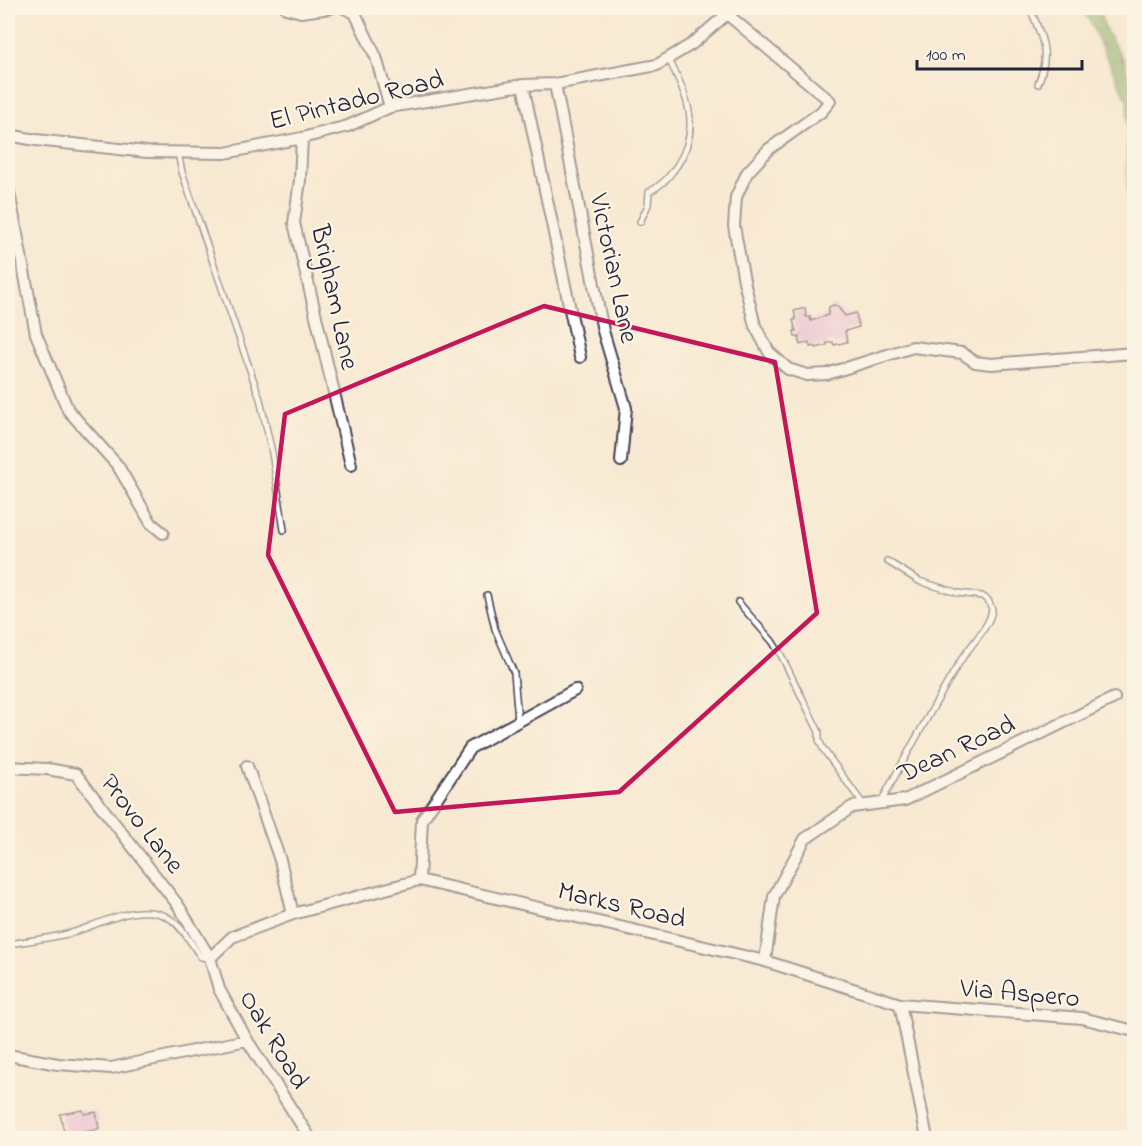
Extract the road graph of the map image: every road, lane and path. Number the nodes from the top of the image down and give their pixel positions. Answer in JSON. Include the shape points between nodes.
{"nodes":[{"id":1,"x":286,"y":8,"type":"edge"},
{"id":2,"x":331,"y":8,"type":"edge"},
{"id":3,"x":344,"y":8,"type":"edge"},
{"id":4,"x":1030,"y":8,"type":"edge"},
{"id":5,"x":728,"y":11,"type":"edge"},
{"id":6,"x":668,"y":58,"type":"junction"},
{"id":7,"x":555,"y":84,"type":"junction"},
{"id":8,"x":1038,"y":84,"type":"dead end"},
{"id":9,"x":523,"y":85,"type":"junction"},
{"id":10,"x":390,"y":107,"type":"junction"},
{"id":11,"x":8,"y":135,"type":"edge"},
{"id":12,"x":302,"y":138,"type":"junction"},
{"id":13,"x":178,"y":153,"type":"junction"},
{"id":14,"x":8,"y":187,"type":"edge"},
{"id":15,"x":640,"y":222,"type":"dead end"},
{"id":16,"x":8,"y":255,"type":"edge"},
{"id":17,"x":8,"y":303,"type":"edge"},
{"id":18,"x":1134,"y":353,"type":"edge"},
{"id":19,"x":580,"y":357,"type":"dead end"},
{"id":20,"x":621,"y":461,"type":"dead end"},
{"id":21,"x":351,"y":465,"type":"dead end"},
{"id":22,"x":284,"y":530,"type":"dead end"},
{"id":23,"x":163,"y":533,"type":"dead end"},
{"id":24,"x":887,"y":561,"type":"dead end"},
{"id":25,"x":487,"y":595,"type":"dead end"},
{"id":26,"x":738,"y":602,"type":"dead end"},
{"id":27,"x":575,"y":690,"type":"dead end"},
{"id":28,"x":1114,"y":698,"type":"dead end"},
{"id":29,"x":518,"y":721,"type":"junction"},
{"id":30,"x":247,"y":766,"type":"dead end"},
{"id":31,"x":8,"y":767,"type":"edge"},
{"id":32,"x":880,"y":803,"type":"junction"},
{"id":33,"x":864,"y":806,"type":"junction"},
{"id":34,"x":419,"y":880,"type":"junction"},
{"id":35,"x":293,"y":914,"type":"junction"},
{"id":36,"x":8,"y":944,"type":"edge"},
{"id":37,"x":210,"y":958,"type":"junction"},
{"id":38,"x":765,"y":961,"type":"junction"},
{"id":39,"x":900,"y":1004,"type":"junction"},
{"id":40,"x":1134,"y":1031,"type":"edge"},
{"id":41,"x":247,"y":1040,"type":"junction"},
{"id":42,"x":8,"y":1055,"type":"edge"},
{"id":43,"x":310,"y":1138,"type":"edge"},
{"id":44,"x":927,"y":1138,"type":"edge"}],
"edges":[{"from":1,"to":2,"type":"street","via":[[301,12]]},
{"from":3,"to":10,"type":"street","via":[[355,13],[376,57]]},
{"from":4,"to":8,"type":"lane","via":[[1044,44],[1046,63]]},
{"from":5,"to":6,"type":"street","name":"El Pintado Road","via":[[692,44]]},
{"from":5,"to":18,"type":"street","via":[[830,101],[821,112],[769,149],[747,173],[736,197],[735,226],[755,326],[769,352],[788,369],[807,375],[827,374],[913,347],[962,353],[975,362],[991,364]]},
{"from":6,"to":7,"type":"street","name":"El Pintado Road","via":[[657,65]]},
{"from":6,"to":15,"type":"lane","via":[[686,99],[690,139],[671,174],[649,192]]},
{"from":7,"to":9,"type":"street","name":"El Pintado Road"},
{"from":7,"to":20,"type":"street","name":"Victorian Lane","via":[[603,331],[626,408]]},
{"from":9,"to":10,"type":"street","name":"El Pintado Road"},
{"from":9,"to":19,"type":"street"},
{"from":10,"to":12,"type":"street","name":"El Pintado Road","via":[[348,126]]},
{"from":11,"to":13,"type":"street","name":"El Pintado Road"},
{"from":12,"to":13,"type":"street","name":"El Pintado Road","via":[[225,153]]},
{"from":12,"to":21,"type":"street","name":"Brigham Lane","via":[[294,223]]},
{"from":13,"to":22,"type":"lane","via":[[260,399]]},
{"from":14,"to":23,"type":"street","via":[[36,334],[68,410],[117,466],[151,523]]},
{"from":16,"to":17,"type":"lane","via":[[12,269]]},
{"from":24,"to":32,"type":"lane","via":[[920,581],[982,596],[992,609]]},
{"from":25,"to":29,"type":"lane","via":[[495,629],[514,674]]},
{"from":26,"to":33,"type":"lane","via":[[781,655],[819,732],[823,749]]},
{"from":27,"to":29,"type":"street"},
{"from":28,"to":32,"type":"street","name":"Dean Road","via":[[905,800]]},
{"from":29,"to":34,"type":"street","via":[[470,748],[422,820]]},
{"from":30,"to":35,"type":"street","via":[[280,860]]},
{"from":31,"to":37,"type":"street","name":"Provo Lane","via":[[76,774],[178,905]]},
{"from":32,"to":33,"type":"street","name":"Dean Road"},
{"from":33,"to":38,"type":"street","name":"Dean Road","via":[[852,807],[805,839],[774,896]]},
{"from":34,"to":35,"type":"street","name":"Marks Road"},
{"from":34,"to":38,"type":"street","name":"Marks Road"},
{"from":35,"to":37,"type":"street","name":"Marks Road","via":[[232,937]]},
{"from":36,"to":37,"type":"lane","via":[[72,932],[138,912],[170,919],[201,957]]},
{"from":37,"to":41,"type":"street","name":"Oak Road","via":[[219,989]]},
{"from":38,"to":39,"type":"street","name":"Marks Road"},
{"from":39,"to":40,"type":"street","name":"Via Aspero","via":[[1082,1018]]},
{"from":39,"to":44,"type":"street"},
{"from":41,"to":42,"type":"street","via":[[111,1068]]},
{"from":41,"to":43,"type":"street","name":"Oak Road"}]}
